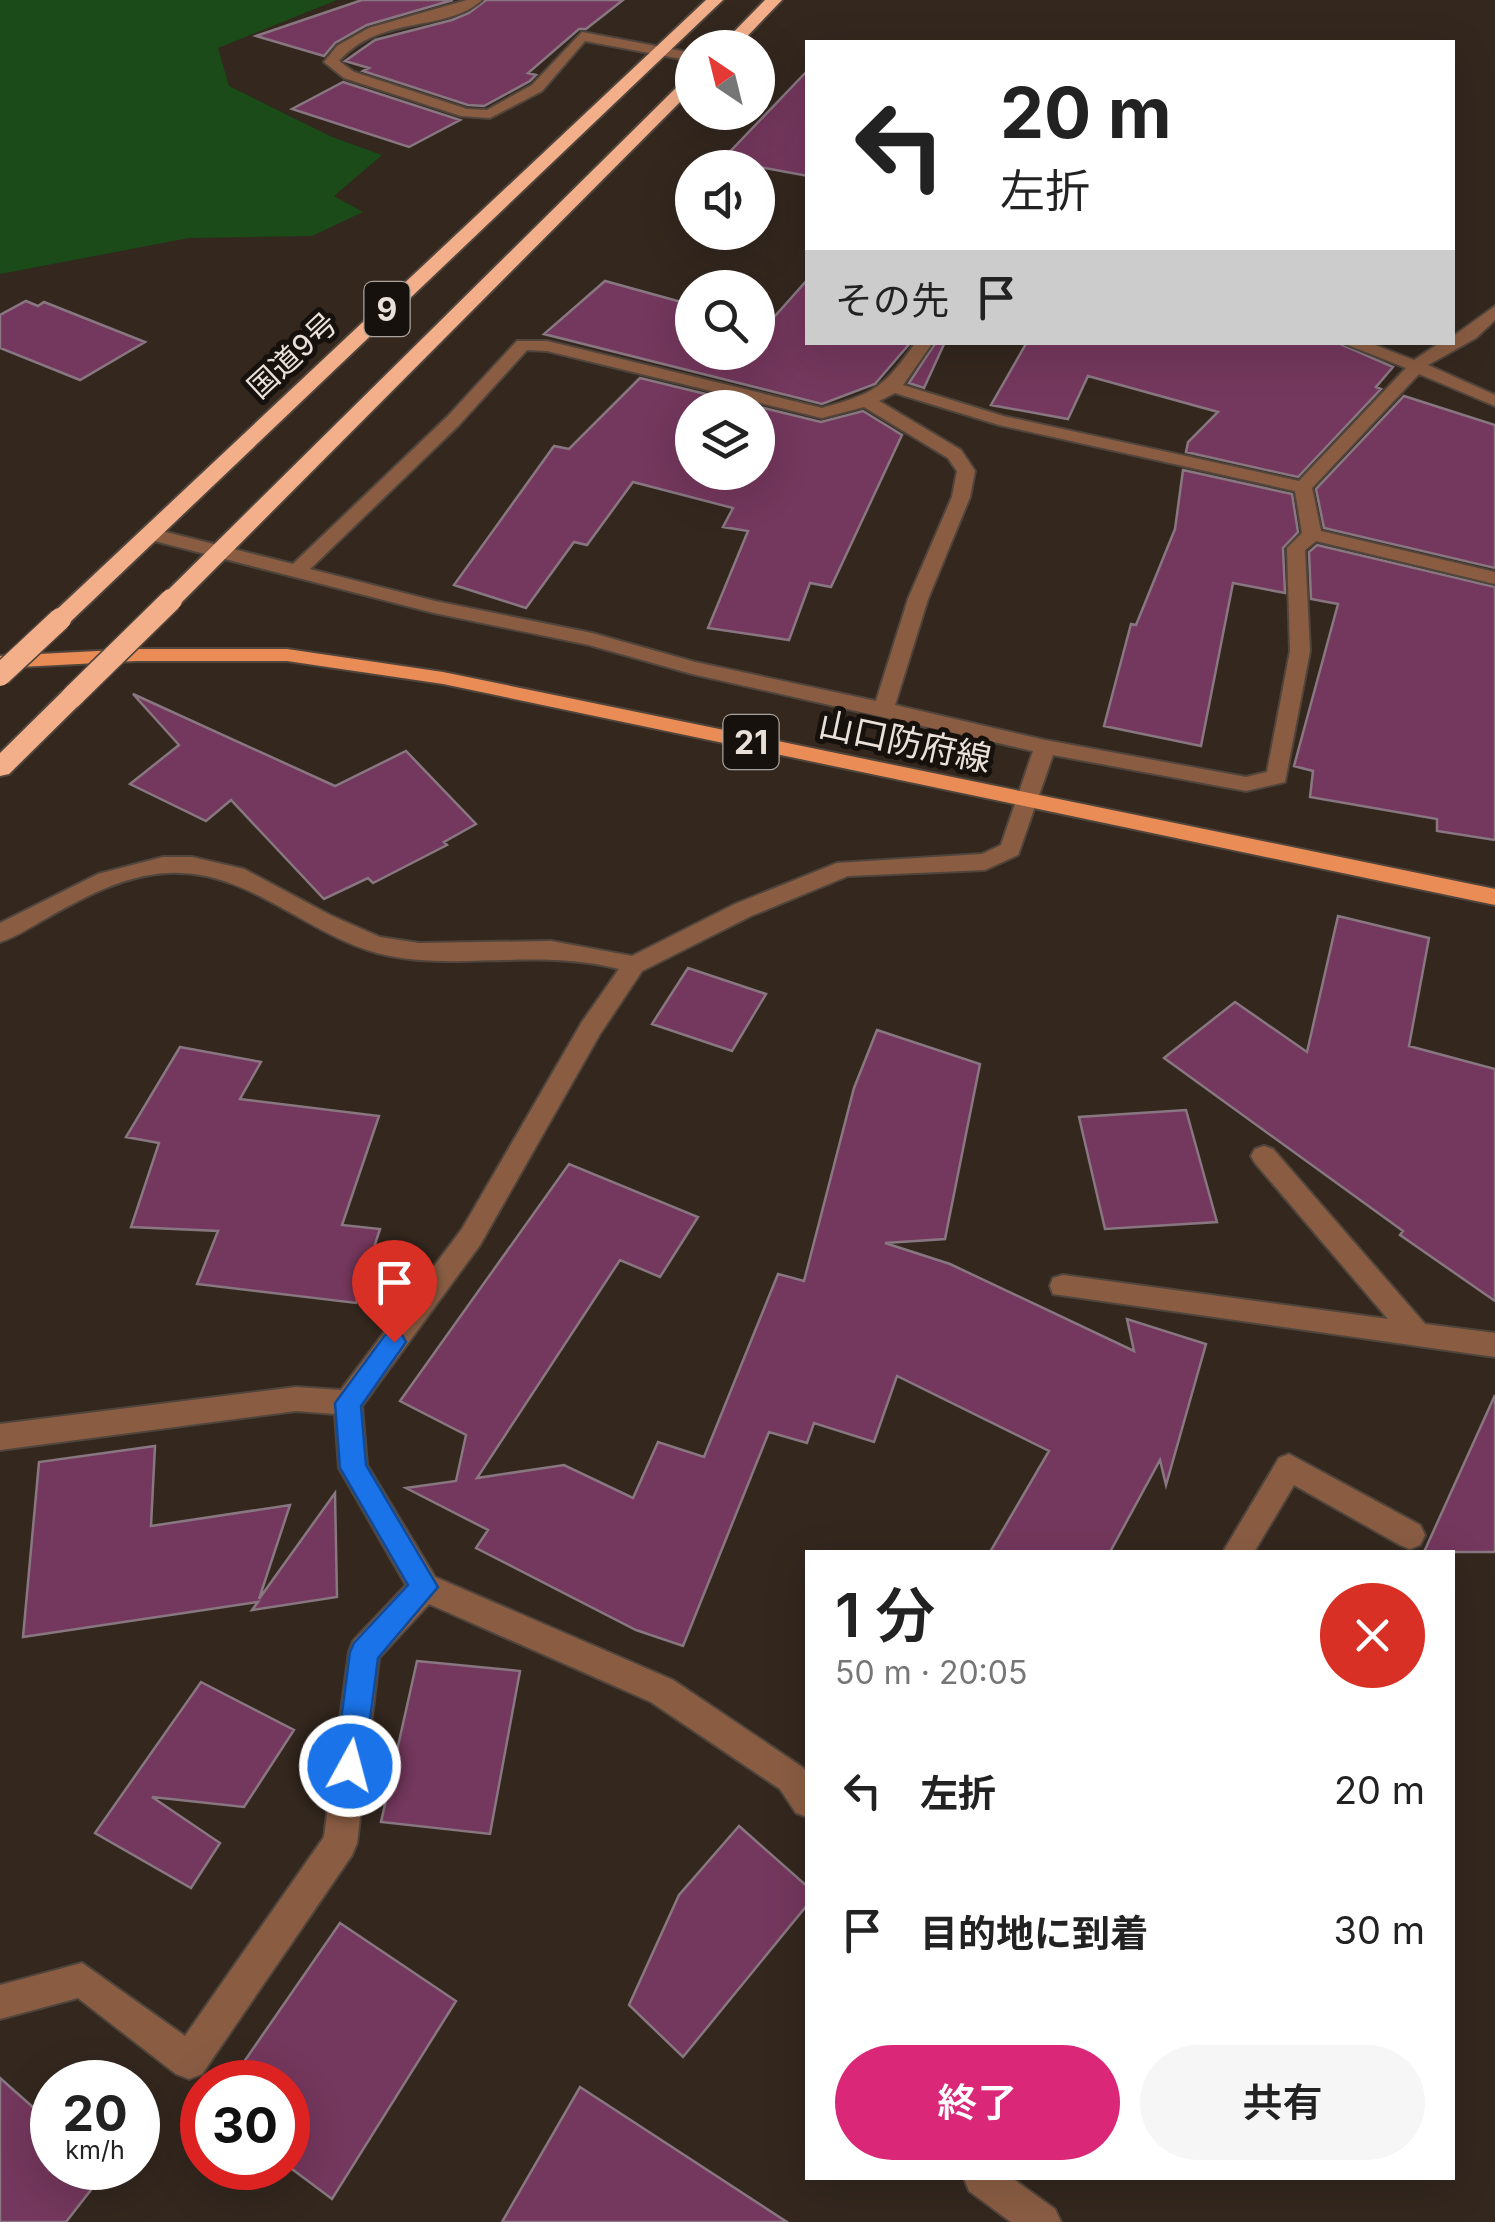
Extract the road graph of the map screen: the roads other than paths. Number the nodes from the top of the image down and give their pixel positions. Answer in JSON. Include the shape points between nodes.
{"nodes":[{"id":1,"x":476,"y":0,"type":"edge"},
{"id":2,"x":715,"y":0,"type":"edge"},
{"id":3,"x":774,"y":0,"type":"edge"},
{"id":4,"x":744,"y":30,"type":"edge"},
{"id":5,"x":660,"y":52,"type":"junction"},
{"id":6,"x":675,"y":54,"type":"edge"},
{"id":7,"x":675,"y":98,"type":"edge"},
{"id":8,"x":1495,"y":311,"type":"edge"},
{"id":9,"x":1455,"y":342,"type":"edge"},
{"id":10,"x":923,"y":345,"type":"edge"},
{"id":11,"x":1356,"y":345,"type":"edge"},
{"id":12,"x":1450,"y":345,"type":"edge"},
{"id":13,"x":1416,"y":366,"type":"junction"},
{"id":14,"x":893,"y":387,"type":"junction"},
{"id":15,"x":1495,"y":400,"type":"edge"},
{"id":16,"x":866,"y":401,"type":"junction"},
{"id":17,"x":1303,"y":486,"type":"junction"},
{"id":18,"x":150,"y":534,"type":"junction"},
{"id":19,"x":1312,"y":535,"type":"junction"},
{"id":20,"x":219,"y":552,"type":"junction"},
{"id":21,"x":297,"y":571,"type":"junction"},
{"id":22,"x":1495,"y":578,"type":"edge"},
{"id":23,"x":0,"y":662,"type":"edge"},
{"id":24,"x":0,"y":674,"type":"edge"},
{"id":25,"x":884,"y":709,"type":"junction"},
{"id":26,"x":1045,"y":747,"type":"junction"},
{"id":27,"x":0,"y":768,"type":"edge"},
{"id":28,"x":1028,"y":800,"type":"junction"},
{"id":29,"x":1495,"y":897,"type":"edge"},
{"id":30,"x":0,"y":934,"type":"edge"},
{"id":31,"x":634,"y":965,"type":"junction"},
{"id":32,"x":1264,"y":1156,"type":"dead end"},
{"id":33,"x":1063,"y":1286,"type":"dead end"},
{"id":34,"x":1415,"y":1332,"type":"junction"},
{"id":35,"x":1495,"y":1345,"type":"edge"},
{"id":36,"x":348,"y":1403,"type":"junction"},
{"id":37,"x":0,"y":1437,"type":"edge"},
{"id":38,"x":1410,"y":1535,"type":"dead end"},
{"id":39,"x":1239,"y":1550,"type":"edge"},
{"id":40,"x":424,"y":1587,"type":"junction"},
{"id":41,"x":805,"y":1796,"type":"edge"},
{"id":42,"x":0,"y":2002,"type":"edge"},
{"id":43,"x":985,"y":2180,"type":"edge"},
{"id":44,"x":1042,"y":2222,"type":"edge"}],
"edges":[{"from":1,"to":5,"type":"street","via":[[358,38],[331,62],[349,75],[466,114],[490,114],[537,88],[582,36]]},
{"from":2,"to":5,"type":"highway","name":"国道9号","number":"9"},
{"from":3,"to":4,"type":"highway"},
{"from":5,"to":6,"type":"street"},
{"from":5,"to":18,"type":"highway","name":"国道9号","number":"9"},
{"from":7,"to":20,"type":"highway","number":"9"},
{"from":8,"to":9,"type":"street"},
{"from":10,"to":14,"type":"street"},
{"from":11,"to":13,"type":"street"},
{"from":12,"to":13,"type":"street"},
{"from":13,"to":15,"type":"street"},
{"from":13,"to":17,"type":"street"},
{"from":14,"to":16,"type":"street"},
{"from":14,"to":17,"type":"street","via":[[999,420]]},
{"from":16,"to":21,"type":"street","via":[[822,413],[523,345]]},
{"from":16,"to":25,"type":"street","via":[[956,454],[966,471]]},
{"from":17,"to":19,"type":"street"},
{"from":18,"to":20,"type":"street"},
{"from":18,"to":24,"type":"highway","name":"国道9号","number":"9","bridge":true},
{"from":19,"to":22,"type":"street"},
{"from":19,"to":26,"type":"street","via":[[1296,548],[1300,650],[1276,777],[1246,784]]},
{"from":20,"to":21,"type":"street"},
{"from":20,"to":27,"type":"highway","number":"9","bridge":true},
{"from":21,"to":25,"type":"street"},
{"from":23,"to":28,"type":"main road","name":"山口防府線","number":"21","via":[[286,655],[443,678]]},
{"from":25,"to":26,"type":"street"},
{"from":26,"to":28,"type":"street"},
{"from":28,"to":29,"type":"main road","name":"山口防府線","number":"21"},
{"from":28,"to":31,"type":"street","via":[[1010,850],[985,862],[845,868]]},
{"from":30,"to":31,"type":"street","via":[[107,879],[153,865],[188,866],[222,869],[354,937],[393,948],[560,950]]},
{"from":31,"to":36,"type":"street","via":[[470,1237]]},
{"from":32,"to":34,"type":"street"},
{"from":33,"to":34,"type":"street"},
{"from":34,"to":35,"type":"street"},
{"from":36,"to":37,"type":"street","via":[[296,1398]]},
{"from":36,"to":40,"type":"street","via":[[353,1468]]},
{"from":38,"to":39,"type":"street","via":[[1289,1467]]},
{"from":40,"to":41,"type":"street","via":[[662,1692],[791,1778]]},
{"from":40,"to":42,"type":"street","via":[[364,1652],[340,1843],[188,2061],[82,1980]]},
{"from":43,"to":44,"type":"street"}]}
